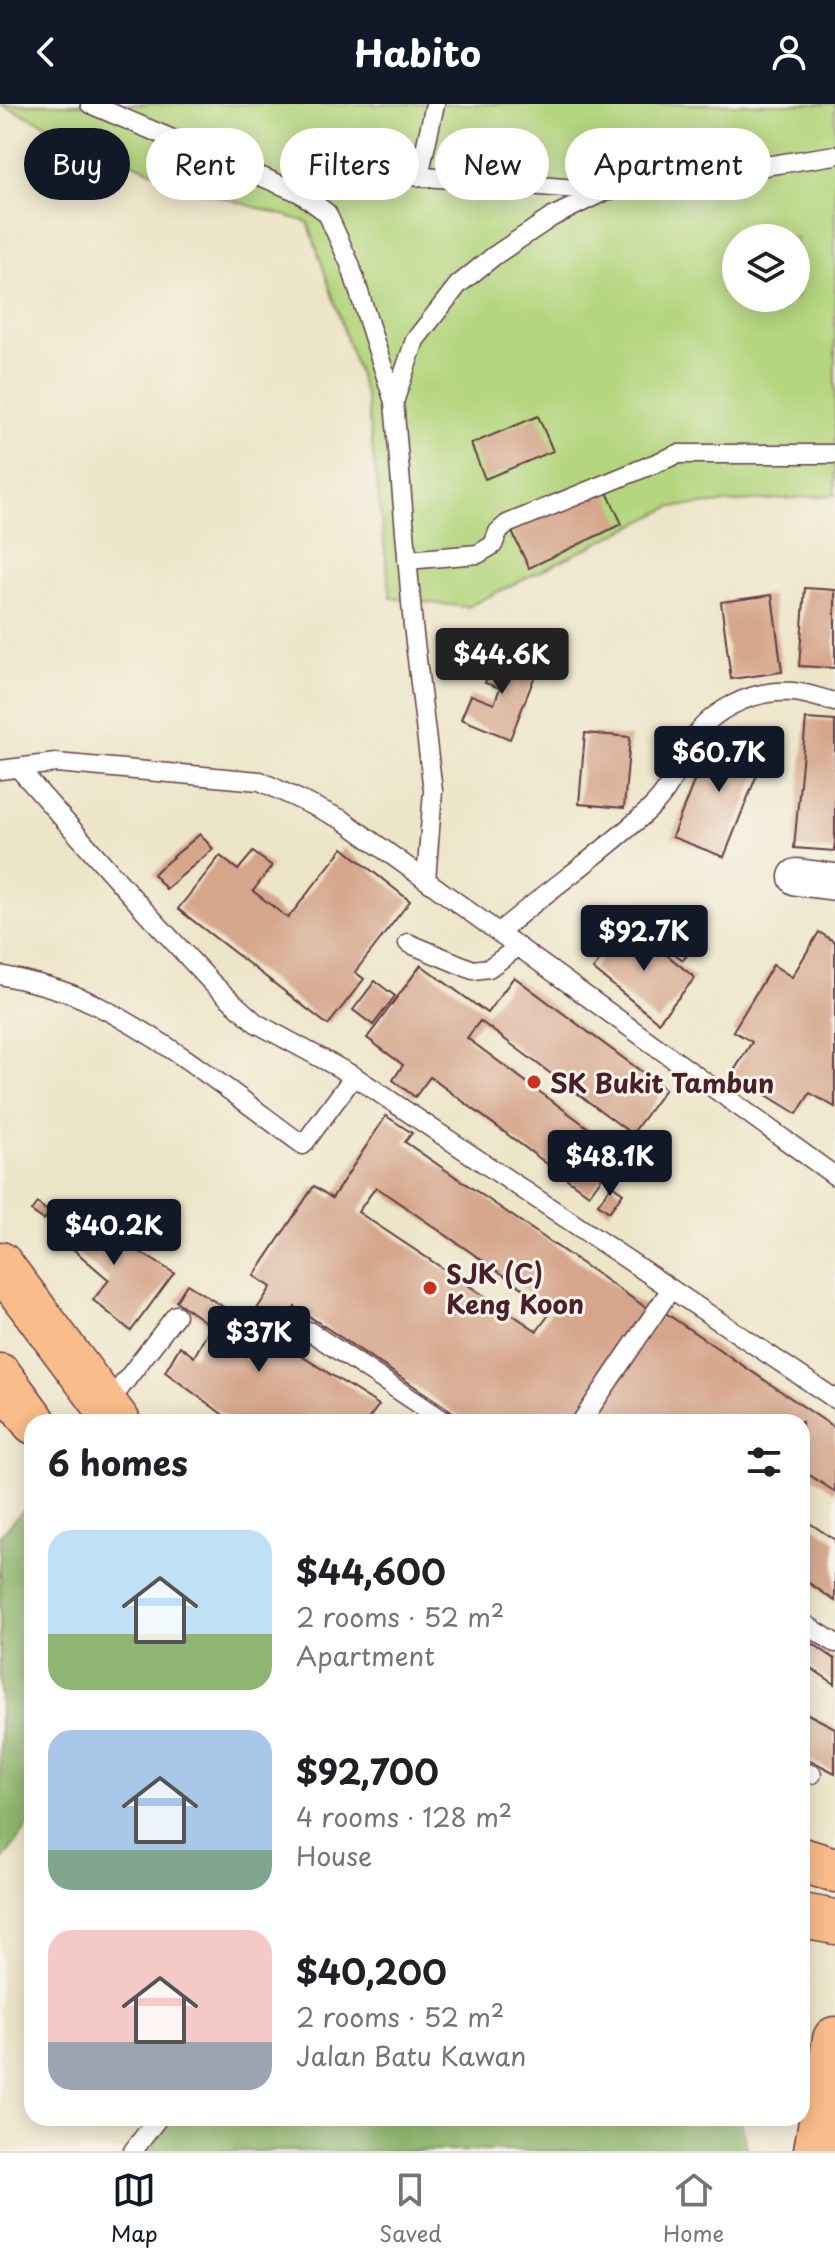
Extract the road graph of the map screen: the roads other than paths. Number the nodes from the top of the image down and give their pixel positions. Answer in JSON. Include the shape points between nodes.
{"nodes":[{"id":1,"x":90,"y":104,"type":"edge"},
{"id":2,"x":435,"y":104,"type":"edge"},
{"id":3,"x":835,"y":155,"type":"edge"},
{"id":4,"x":771,"y":165,"type":"edge"},
{"id":5,"x":419,"y":176,"type":"joint"},
{"id":6,"x":280,"y":185,"type":"edge"},
{"id":7,"x":565,"y":188,"type":"edge"},
{"id":8,"x":309,"y":200,"type":"edge"},
{"id":9,"x":587,"y":200,"type":"edge"},
{"id":10,"x":394,"y":402,"type":"junction"},
{"id":11,"x":835,"y":454,"type":"edge"},
{"id":12,"x":407,"y":560,"type":"junction"},
{"id":13,"x":835,"y":702,"type":"edge"},
{"id":14,"x":19,"y":769,"type":"junction"},
{"id":15,"x":0,"y":770,"type":"edge"},
{"id":16,"x":797,"y":877,"type":"dead end"},
{"id":17,"x":426,"y":880,"type":"junction"},
{"id":18,"x":835,"y":882,"type":"edge"},
{"id":19,"x":499,"y":932,"type":"junction"},
{"id":20,"x":408,"y":943,"type":"dead end"},
{"id":21,"x":518,"y":947,"type":"junction"},
{"id":22,"x":0,"y":975,"type":"edge"},
{"id":23,"x":354,"y":1076,"type":"junction"},
{"id":24,"x":835,"y":1176,"type":"edge"},
{"id":25,"x":0,"y":1264,"type":"edge"},
{"id":26,"x":671,"y":1289,"type":"junction"},
{"id":27,"x":176,"y":1315,"type":"dead end"},
{"id":28,"x":309,"y":1331,"type":"dead end"},
{"id":29,"x":0,"y":1376,"type":"edge"},
{"id":30,"x":835,"y":1399,"type":"edge"},
{"id":31,"x":28,"y":1414,"type":"edge"},
{"id":32,"x":112,"y":1414,"type":"edge"},
{"id":33,"x":434,"y":1414,"type":"edge"},
{"id":34,"x":586,"y":1414,"type":"edge"},
{"id":35,"x":810,"y":1627,"type":"edge"},
{"id":36,"x":835,"y":1643,"type":"edge"},
{"id":37,"x":835,"y":1849,"type":"edge"},
{"id":38,"x":810,"y":1856,"type":"edge"},
{"id":39,"x":810,"y":1861,"type":"edge"},
{"id":40,"x":835,"y":1870,"type":"edge"},
{"id":41,"x":810,"y":1917,"type":"edge"},
{"id":42,"x":835,"y":1922,"type":"edge"},
{"id":43,"x":835,"y":2039,"type":"edge"},
{"id":44,"x":810,"y":2116,"type":"edge"},
{"id":45,"x":152,"y":2126,"type":"edge"},
{"id":46,"x":817,"y":2147,"type":"edge"},
{"id":47,"x":133,"y":2151,"type":"edge"}],
"edges":[{"from":1,"to":6,"type":"lane"},
{"from":2,"to":5,"type":"lane"},
{"from":3,"to":4,"type":"lane"},
{"from":5,"to":7,"type":"lane"},
{"from":8,"to":10,"type":"lane","via":[[327,213],[344,251]]},
{"from":9,"to":10,"type":"lane","via":[[552,217],[458,285],[415,340]]},
{"from":10,"to":12,"type":"lane"},
{"from":11,"to":12,"type":"lane","via":[[678,454],[507,524],[493,545],[478,554]]},
{"from":12,"to":17,"type":"lane","via":[[433,791]]},
{"from":13,"to":19,"type":"lane","via":[[794,692],[763,694],[720,712],[702,727],[677,776],[654,805]]},
{"from":14,"to":15,"type":"lane"},
{"from":14,"to":17,"type":"lane","via":[[56,763],[260,781],[343,820]]},
{"from":14,"to":23,"type":"lane","via":[[224,994],[256,1023]]},
{"from":16,"to":18,"type":"street"},
{"from":17,"to":19,"type":"lane"},
{"from":19,"to":21,"type":"lane"},
{"from":20,"to":21,"type":"lane","via":[[473,970],[489,968]]},
{"from":21,"to":24,"type":"lane"},
{"from":22,"to":23,"type":"lane","via":[[94,1004],[193,1064],[303,1145]]},
{"from":23,"to":26,"type":"lane"},
{"from":25,"to":32,"type":"main road"},
{"from":26,"to":30,"type":"lane"},
{"from":26,"to":34,"type":"lane"},
{"from":27,"to":32,"type":"lane"},
{"from":28,"to":33,"type":"lane"},
{"from":29,"to":31,"type":"main road"},
{"from":35,"to":36,"type":"lane"},
{"from":37,"to":38,"type":"main road"},
{"from":39,"to":40,"type":"main road"},
{"from":41,"to":42,"type":"main road"},
{"from":43,"to":46,"type":"main road"},
{"from":44,"to":46,"type":"main road"},
{"from":45,"to":47,"type":"lane"}]}
